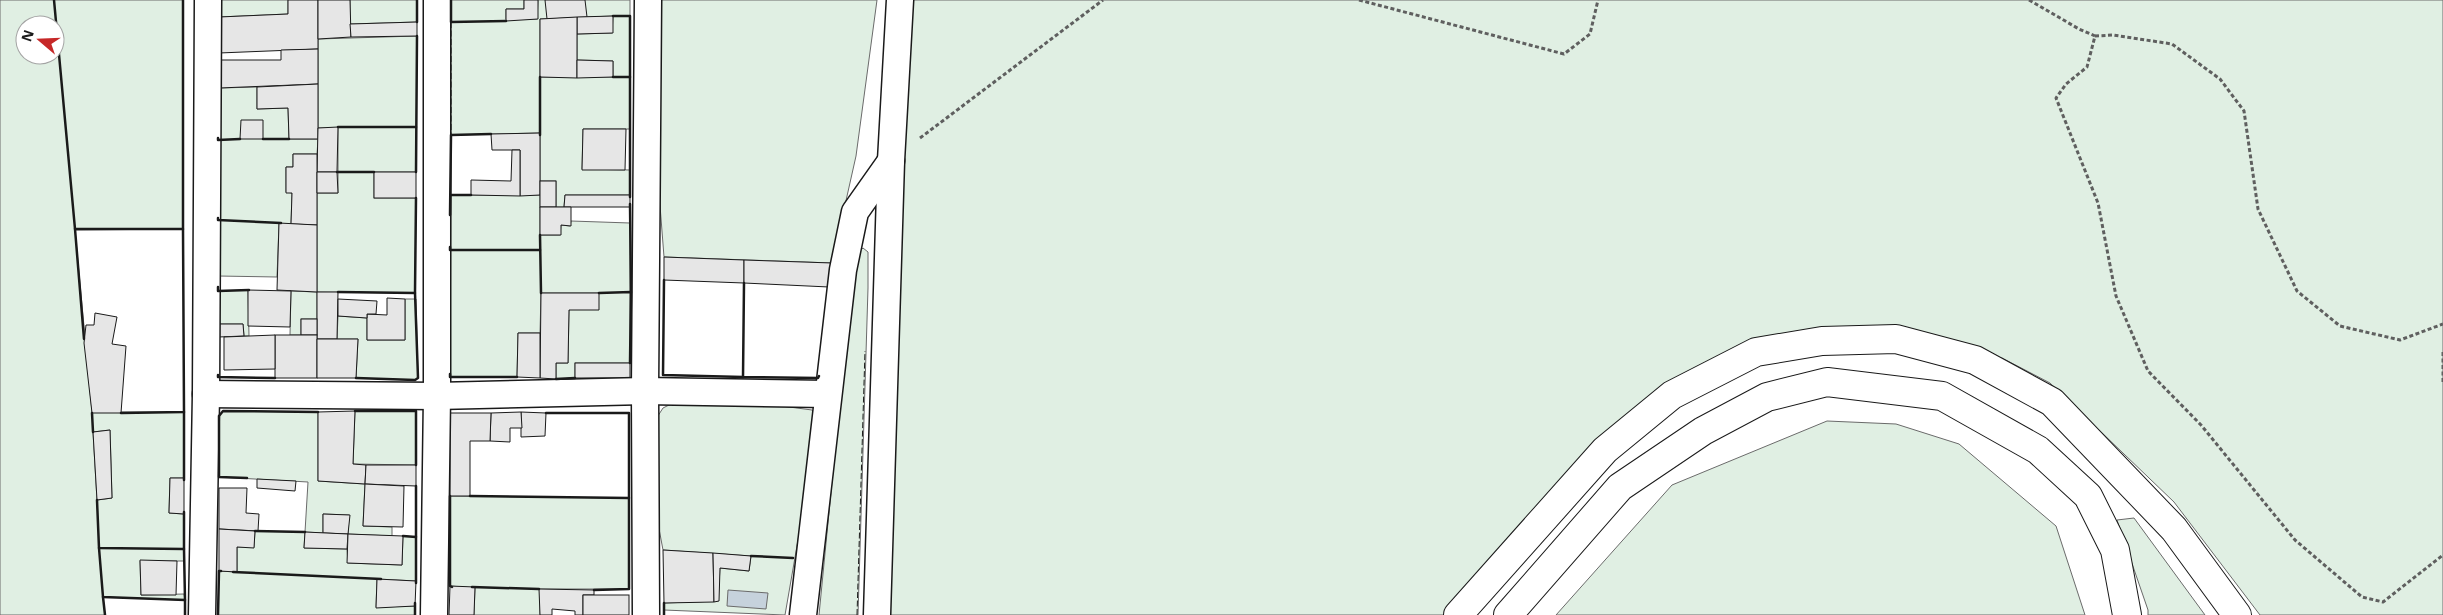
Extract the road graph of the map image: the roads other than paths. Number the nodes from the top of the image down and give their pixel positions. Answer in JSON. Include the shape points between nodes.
{"nodes":[{"id":1,"x":208,"y":0,"type":"edge"},
{"id":2,"x":437,"y":0,"type":"edge"},
{"id":3,"x":648,"y":0,"type":"edge"},
{"id":4,"x":900,"y":0,"type":"edge"},
{"id":5,"x":891,"y":161,"type":"junction"},
{"id":6,"x":645,"y":392,"type":"junction"},
{"id":7,"x":206,"y":394,"type":"junction"},
{"id":8,"x":827,"y":394,"type":"junction"},
{"id":9,"x":437,"y":396,"type":"junction"},
{"id":10,"x":202,"y":615,"type":"edge"},
{"id":11,"x":434,"y":615,"type":"edge"},
{"id":12,"x":646,"y":615,"type":"edge"},
{"id":13,"x":803,"y":615,"type":"edge"},
{"id":14,"x":878,"y":615,"type":"edge"},
{"id":15,"x":1458,"y":615,"type":"edge"},
{"id":16,"x":1508,"y":615,"type":"edge"},
{"id":17,"x":2127,"y":615,"type":"edge"},
{"id":18,"x":2237,"y":615,"type":"edge"}],
"edges":[{"from":1,"to":7,"type":"street"},
{"from":2,"to":9,"type":"street"},
{"from":3,"to":6,"type":"street"},
{"from":4,"to":5,"type":"street"},
{"from":5,"to":8,"type":"street","via":[[856,212],[843,270]]},
{"from":5,"to":14,"type":"street"},
{"from":6,"to":8,"type":"street"},
{"from":6,"to":9,"type":"street"},
{"from":6,"to":12,"type":"street"},
{"from":7,"to":9,"type":"street"},
{"from":7,"to":10,"type":"street"},
{"from":8,"to":13,"type":"street"},
{"from":9,"to":11,"type":"street"},
{"from":15,"to":18,"type":"highway","via":[[1605,450],[1672,395],[1756,352],[1822,341],[1896,339],[1975,360],[2052,402],[2174,529]]},
{"from":16,"to":17,"type":"highway","via":[[1620,487],[1703,431],[1767,397],[1827,382],[1942,396],[2038,450],[2088,496],[2115,550]]}]}
